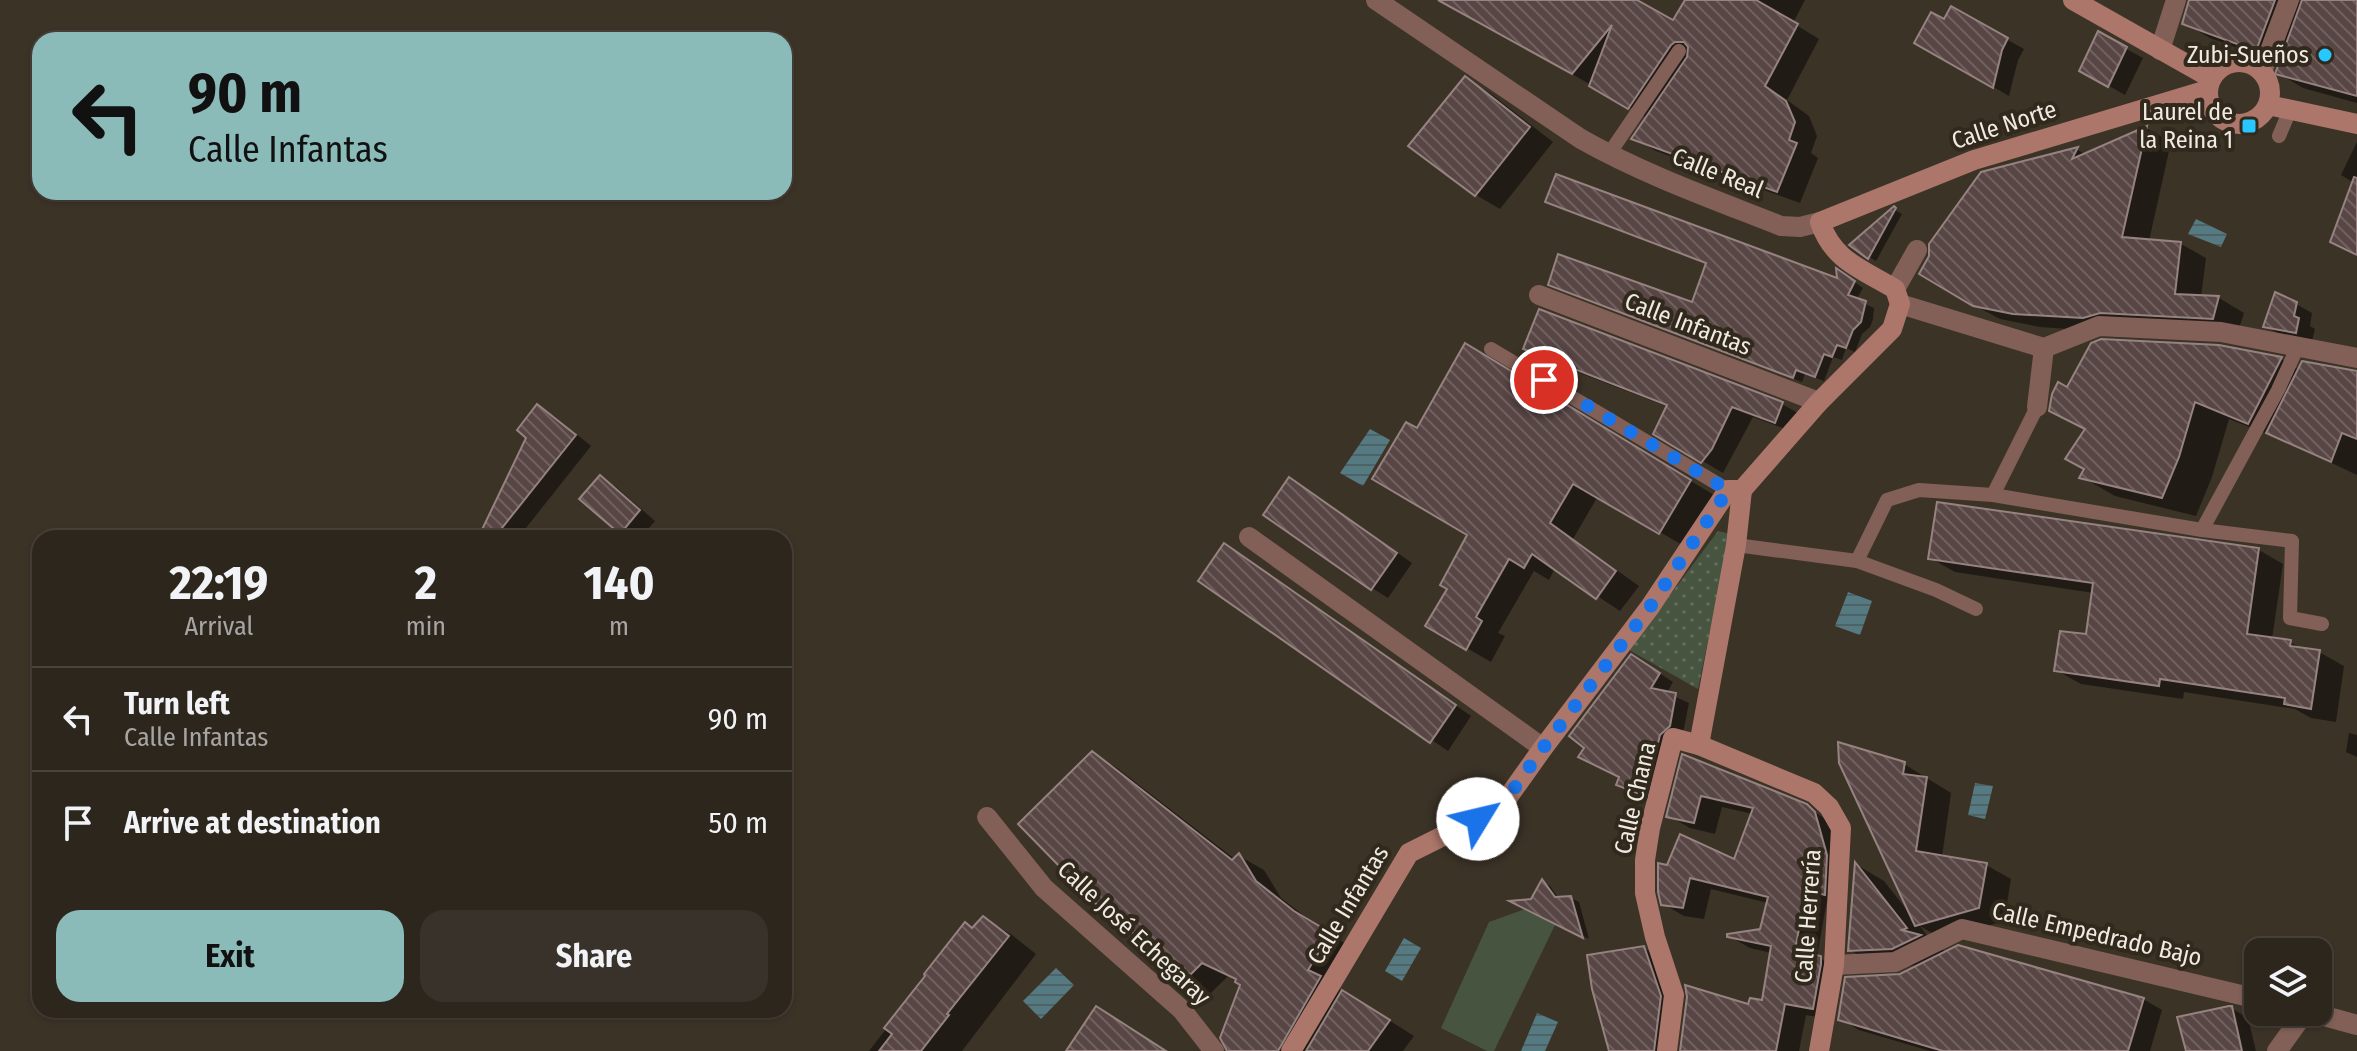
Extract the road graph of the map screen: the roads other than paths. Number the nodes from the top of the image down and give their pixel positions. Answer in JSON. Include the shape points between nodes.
{"nodes":[{"id":1,"x":1376,"y":0,"type":"edge"},
{"id":2,"x":2073,"y":0,"type":"edge"},
{"id":3,"x":2176,"y":0,"type":"edge"},
{"id":4,"x":2289,"y":0,"type":"edge"},
{"id":5,"x":2160,"y":50,"type":"junction"},
{"id":6,"x":1679,"y":51,"type":"dead end"},
{"id":7,"x":2262,"y":72,"type":"junction"},
{"id":8,"x":2209,"y":84,"type":"junction"},
{"id":9,"x":2268,"y":105,"type":"junction"},
{"id":10,"x":2290,"y":110,"type":"junction"},
{"id":11,"x":2357,"y":124,"type":"edge"},
{"id":12,"x":2279,"y":136,"type":"dead end"},
{"id":13,"x":1609,"y":154,"type":"junction"},
{"id":14,"x":1820,"y":222,"type":"junction"},
{"id":15,"x":1917,"y":250,"type":"dead end"},
{"id":16,"x":1539,"y":295,"type":"dead end"},
{"id":17,"x":1897,"y":296,"type":"junction"},
{"id":18,"x":2298,"y":346,"type":"junction"},
{"id":19,"x":2044,"y":348,"type":"junction"},
{"id":20,"x":1491,"y":349,"type":"dead end"},
{"id":21,"x":2357,"y":358,"type":"edge"},
{"id":22,"x":1819,"y":402,"type":"junction"},
{"id":23,"x":2037,"y":407,"type":"joint"},
{"id":24,"x":1735,"y":490,"type":"junction"},
{"id":25,"x":1993,"y":495,"type":"junction"},
{"id":26,"x":2202,"y":530,"type":"junction"},
{"id":27,"x":1249,"y":537,"type":"dead end"},
{"id":28,"x":1736,"y":545,"type":"junction"},
{"id":29,"x":1857,"y":561,"type":"junction"},
{"id":30,"x":1976,"y":609,"type":"dead end"},
{"id":31,"x":2322,"y":624,"type":"dead end"},
{"id":32,"x":1699,"y":745,"type":"junction"},
{"id":33,"x":1543,"y":748,"type":"junction"},
{"id":34,"x":987,"y":817,"type":"dead end"},
{"id":35,"x":1834,"y":965,"type":"junction"},
{"id":36,"x":2244,"y":996,"type":"edge"},
{"id":37,"x":2332,"y":1018,"type":"edge"},
{"id":38,"x":2357,"y":1025,"type":"edge"},
{"id":39,"x":2297,"y":1026,"type":"edge"},
{"id":40,"x":1214,"y":1051,"type":"edge"},
{"id":41,"x":1291,"y":1051,"type":"edge"},
{"id":42,"x":1667,"y":1051,"type":"edge"},
{"id":43,"x":1819,"y":1051,"type":"edge"},
{"id":44,"x":2277,"y":1051,"type":"edge"}],
"edges":[{"from":1,"to":13,"type":"street","name":"Calle Real"},
{"from":2,"to":5,"type":"street"},
{"from":3,"to":5,"type":"street"},
{"from":4,"to":7,"type":"street"},
{"from":5,"to":8,"type":"street"},
{"from":6,"to":13,"type":"lane"},
{"from":7,"to":8,"type":"street","via":[[2245,62],[2226,64]]},
{"from":7,"to":9,"type":"street","via":[[2268,82]]},
{"from":8,"to":9,"type":"street","via":[[2211,108],[2223,120],[2240,125],[2257,119]]},
{"from":8,"to":14,"type":"street","name":"Calle Norte","via":[[1974,160]]},
{"from":9,"to":10,"type":"street"},
{"from":10,"to":11,"type":"street"},
{"from":10,"to":12,"type":"lane"},
{"from":13,"to":14,"type":"street","name":"Calle Real","via":[[1781,226]]},
{"from":14,"to":17,"type":"street","via":[[1835,253]]},
{"from":15,"to":17,"type":"street"},
{"from":16,"to":22,"type":"street","name":"Calle Infantas"},
{"from":17,"to":19,"type":"street"},
{"from":17,"to":22,"type":"street","name":"Calle Infantas","via":[[1892,329]]},
{"from":18,"to":19,"type":"street","via":[[2221,332],[2099,326]]},
{"from":18,"to":21,"type":"street"},
{"from":18,"to":26,"type":"lane"},
{"from":19,"to":23,"type":"street"},
{"from":20,"to":24,"type":"lane"},
{"from":22,"to":24,"type":"street","name":"Calle Infantas"},
{"from":23,"to":25,"type":"lane"},
{"from":24,"to":28,"type":"street"},
{"from":24,"to":33,"type":"street","name":"Calle Infantas"},
{"from":25,"to":26,"type":"lane"},
{"from":25,"to":29,"type":"lane","via":[[1919,490],[1887,500]]},
{"from":26,"to":31,"type":"lane","via":[[2292,541],[2290,618]]},
{"from":27,"to":33,"type":"street"},
{"from":28,"to":29,"type":"lane"},
{"from":28,"to":32,"type":"street"},
{"from":29,"to":30,"type":"lane"},
{"from":32,"to":35,"type":"street","name":"Calle Herrería","via":[[1814,793],[1829,807],[1841,828]]},
{"from":32,"to":42,"type":"street","name":"Calle Chana","via":[[1673,738],[1645,860],[1645,893],[1674,995]]},
{"from":33,"to":41,"type":"street","name":"Calle Infantas","via":[[1501,807],[1409,853]]},
{"from":34,"to":40,"type":"street","name":"Calle José Echegaray","via":[[1044,888],[1182,1010]]},
{"from":35,"to":36,"type":"street","name":"Calle Empedrado Bajo","via":[[1895,962],[1962,929]]},
{"from":35,"to":43,"type":"street","name":"Calle Herrería"},
{"from":37,"to":38,"type":"street"},
{"from":39,"to":44,"type":"street"}]}
